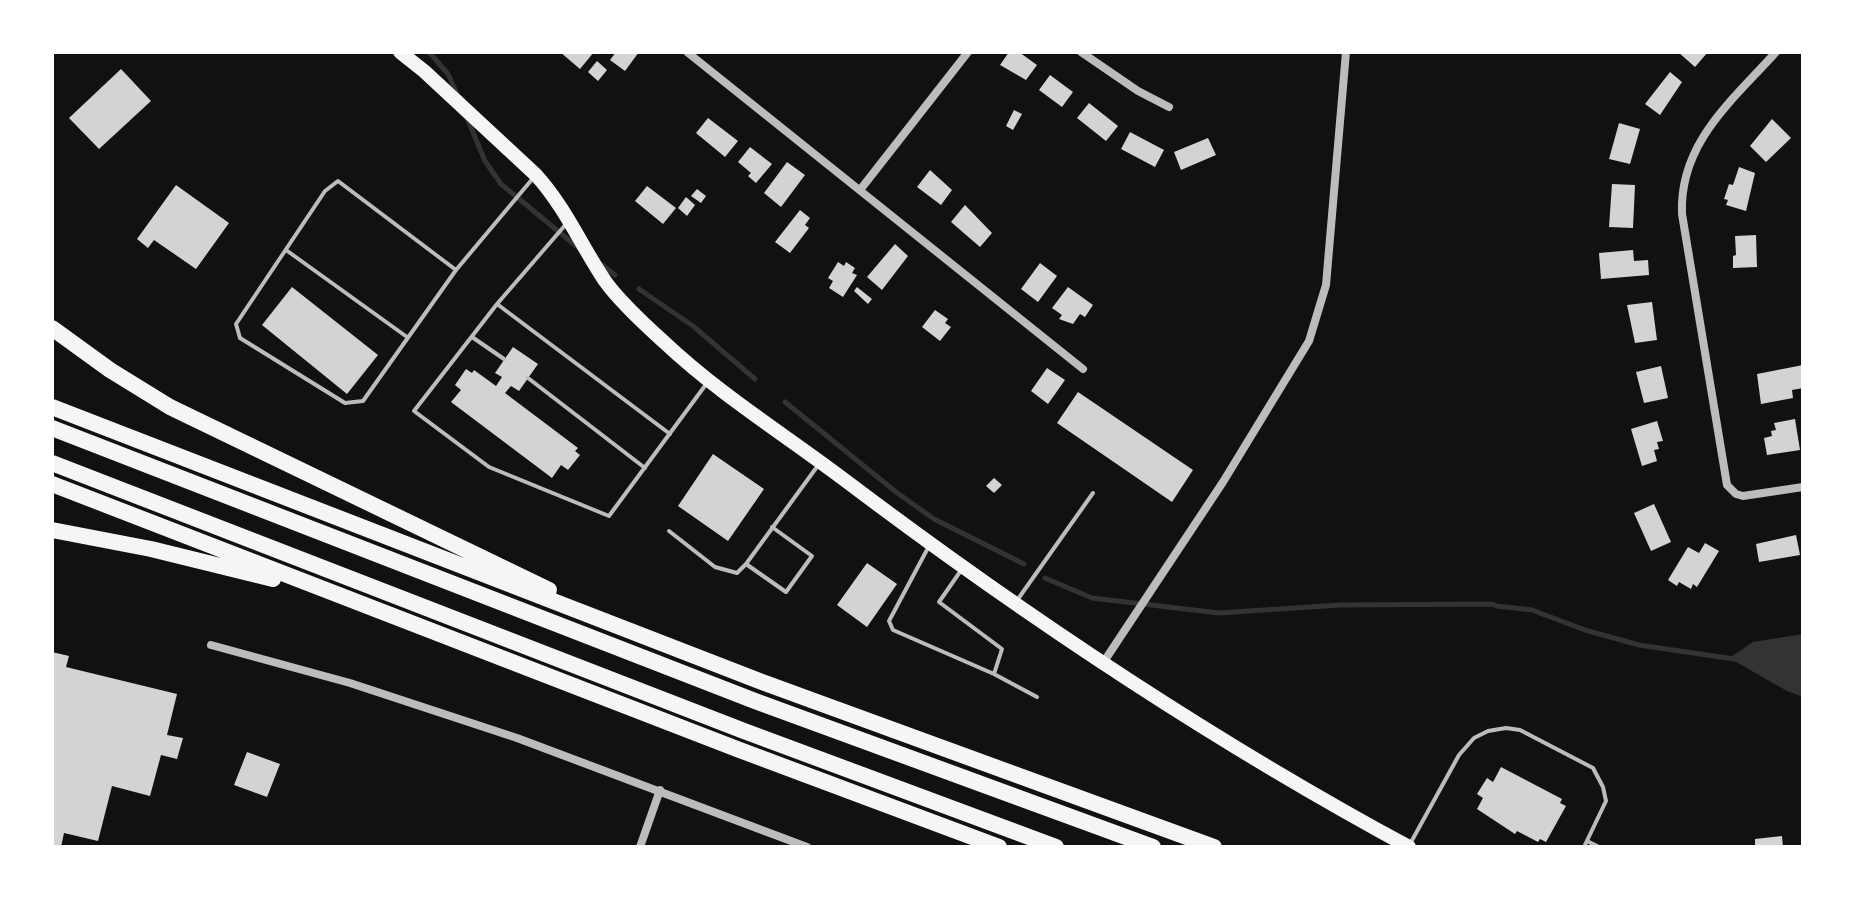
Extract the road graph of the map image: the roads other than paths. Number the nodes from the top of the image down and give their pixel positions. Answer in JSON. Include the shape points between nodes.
{"nodes":[{"id":1,"x":400,"y":52,"type":"edge"},
{"id":2,"x":687,"y":52,"type":"edge"},
{"id":3,"x":968,"y":52,"type":"edge"},
{"id":4,"x":1081,"y":52,"type":"edge"},
{"id":5,"x":1346,"y":52,"type":"edge"},
{"id":6,"x":1776,"y":52,"type":"edge"},
{"id":7,"x":1169,"y":107,"type":"dead end"},
{"id":8,"x":536,"y":175,"type":"junction"},
{"id":9,"x":860,"y":190,"type":"junction"},
{"id":10,"x":569,"y":221,"type":"junction"},
{"id":11,"x":286,"y":250,"type":"junction"},
{"id":12,"x":456,"y":270,"type":"junction"},
{"id":13,"x":497,"y":304,"type":"junction"},
{"id":14,"x":52,"y":328,"type":"edge"},
{"id":15,"x":472,"y":337,"type":"junction"},
{"id":16,"x":408,"y":338,"type":"junction"},
{"id":17,"x":504,"y":359,"type":"dead end"},
{"id":18,"x":1083,"y":369,"type":"dead end"},
{"id":19,"x":528,"y":378,"type":"dead end"},
{"id":20,"x":709,"y":381,"type":"junction"},
{"id":21,"x":52,"y":407,"type":"edge"},
{"id":22,"x":52,"y":428,"type":"edge"},
{"id":23,"x":670,"y":434,"type":"junction"},
{"id":24,"x":821,"y":462,"type":"junction"},
{"id":25,"x":52,"y":463,"type":"edge"},
{"id":26,"x":645,"y":468,"type":"junction"},
{"id":27,"x":52,"y":484,"type":"edge"},
{"id":28,"x":1803,"y":487,"type":"edge"},
{"id":29,"x":1093,"y":493,"type":"dead end"},
{"id":30,"x":772,"y":527,"type":"junction"},
{"id":31,"x":52,"y":530,"type":"edge"},
{"id":32,"x":669,"y":531,"type":"dead end"},
{"id":33,"x":930,"y":544,"type":"junction"},
{"id":34,"x":746,"y":564,"type":"junction"},
{"id":35,"x":963,"y":568,"type":"junction"},
{"id":36,"x":341,"y":596,"type":"junction"},
{"id":37,"x":1014,"y":604,"type":"junction"},
{"id":38,"x":632,"y":633,"type":"junction"},
{"id":39,"x":211,"y":645,"type":"dead end"},
{"id":40,"x":1102,"y":664,"type":"junction"},
{"id":41,"x":994,"y":674,"type":"junction"},
{"id":42,"x":1037,"y":697,"type":"dead end"},
{"id":43,"x":660,"y":790,"type":"junction"},
{"id":44,"x":1586,"y":844,"type":"edge"},
{"id":45,"x":640,"y":847,"type":"edge"},
{"id":46,"x":807,"y":847,"type":"edge"},
{"id":47,"x":999,"y":847,"type":"edge"},
{"id":48,"x":1056,"y":847,"type":"edge"},
{"id":49,"x":1153,"y":847,"type":"edge"},
{"id":50,"x":1214,"y":847,"type":"edge"},
{"id":51,"x":1408,"y":847,"type":"edge"},
{"id":52,"x":1599,"y":847,"type":"edge"}],
"edges":[{"from":1,"to":8,"type":"main road"},
{"from":2,"to":9,"type":"street"},
{"from":3,"to":9,"type":"street"},
{"from":4,"to":7,"type":"street"},
{"from":5,"to":40,"type":"street","via":[[1326,285],[1309,341]]},
{"from":6,"to":28,"type":"street","via":[[1699,142],[1686,169],[1682,214],[1727,485],[1743,496]]},
{"from":8,"to":10,"type":"main road"},
{"from":8,"to":12,"type":"lane"},
{"from":9,"to":18,"type":"street"},
{"from":10,"to":13,"type":"lane"},
{"from":10,"to":20,"type":"main road","via":[[607,283]]},
{"from":11,"to":12,"type":"lane","via":[[325,191],[338,181]]},
{"from":11,"to":16,"type":"lane"},
{"from":11,"to":16,"type":"lane","via":[[236,324],[240,338],[345,403],[363,401]]},
{"from":12,"to":16,"type":"lane"},
{"from":13,"to":15,"type":"lane"},
{"from":13,"to":23,"type":"lane"},
{"from":14,"to":38,"type":"highway","via":[[170,407]]},
{"from":15,"to":17,"type":"lane"},
{"from":15,"to":26,"type":"lane","via":[[414,411],[427,421],[489,467],[609,516]]},
{"from":19,"to":26,"type":"lane"},
{"from":20,"to":23,"type":"lane"},
{"from":20,"to":24,"type":"main road"},
{"from":21,"to":38,"type":"highway"},
{"from":22,"to":49,"type":"highway","via":[[755,701]]},
{"from":23,"to":26,"type":"lane"},
{"from":24,"to":30,"type":"lane"},
{"from":24,"to":33,"type":"main road"},
{"from":25,"to":48,"type":"highway"},
{"from":27,"to":36,"type":"highway"},
{"from":29,"to":37,"type":"lane"},
{"from":30,"to":34,"type":"lane"},
{"from":30,"to":34,"type":"lane","via":[[812,556],[786,592]]},
{"from":31,"to":36,"type":"highway"},
{"from":32,"to":34,"type":"lane","via":[[715,567],[737,573]]},
{"from":33,"to":35,"type":"main road"},
{"from":33,"to":41,"type":"lane","via":[[889,621],[893,630]]},
{"from":35,"to":37,"type":"main road"},
{"from":35,"to":41,"type":"lane","via":[[939,602],[1002,649]]},
{"from":36,"to":47,"type":"highway"},
{"from":37,"to":40,"type":"main road"},
{"from":38,"to":50,"type":"highway"},
{"from":39,"to":43,"type":"street","via":[[350,683]]},
{"from":40,"to":51,"type":"main road","via":[[1278,774]]},
{"from":41,"to":42,"type":"lane"},
{"from":43,"to":45,"type":"street"},
{"from":43,"to":46,"type":"street"},
{"from":44,"to":51,"type":"lane","via":[[1606,801],[1593,768],[1520,730],[1506,728],[1474,738],[1459,755]]},
{"from":44,"to":52,"type":"lane"}]}
